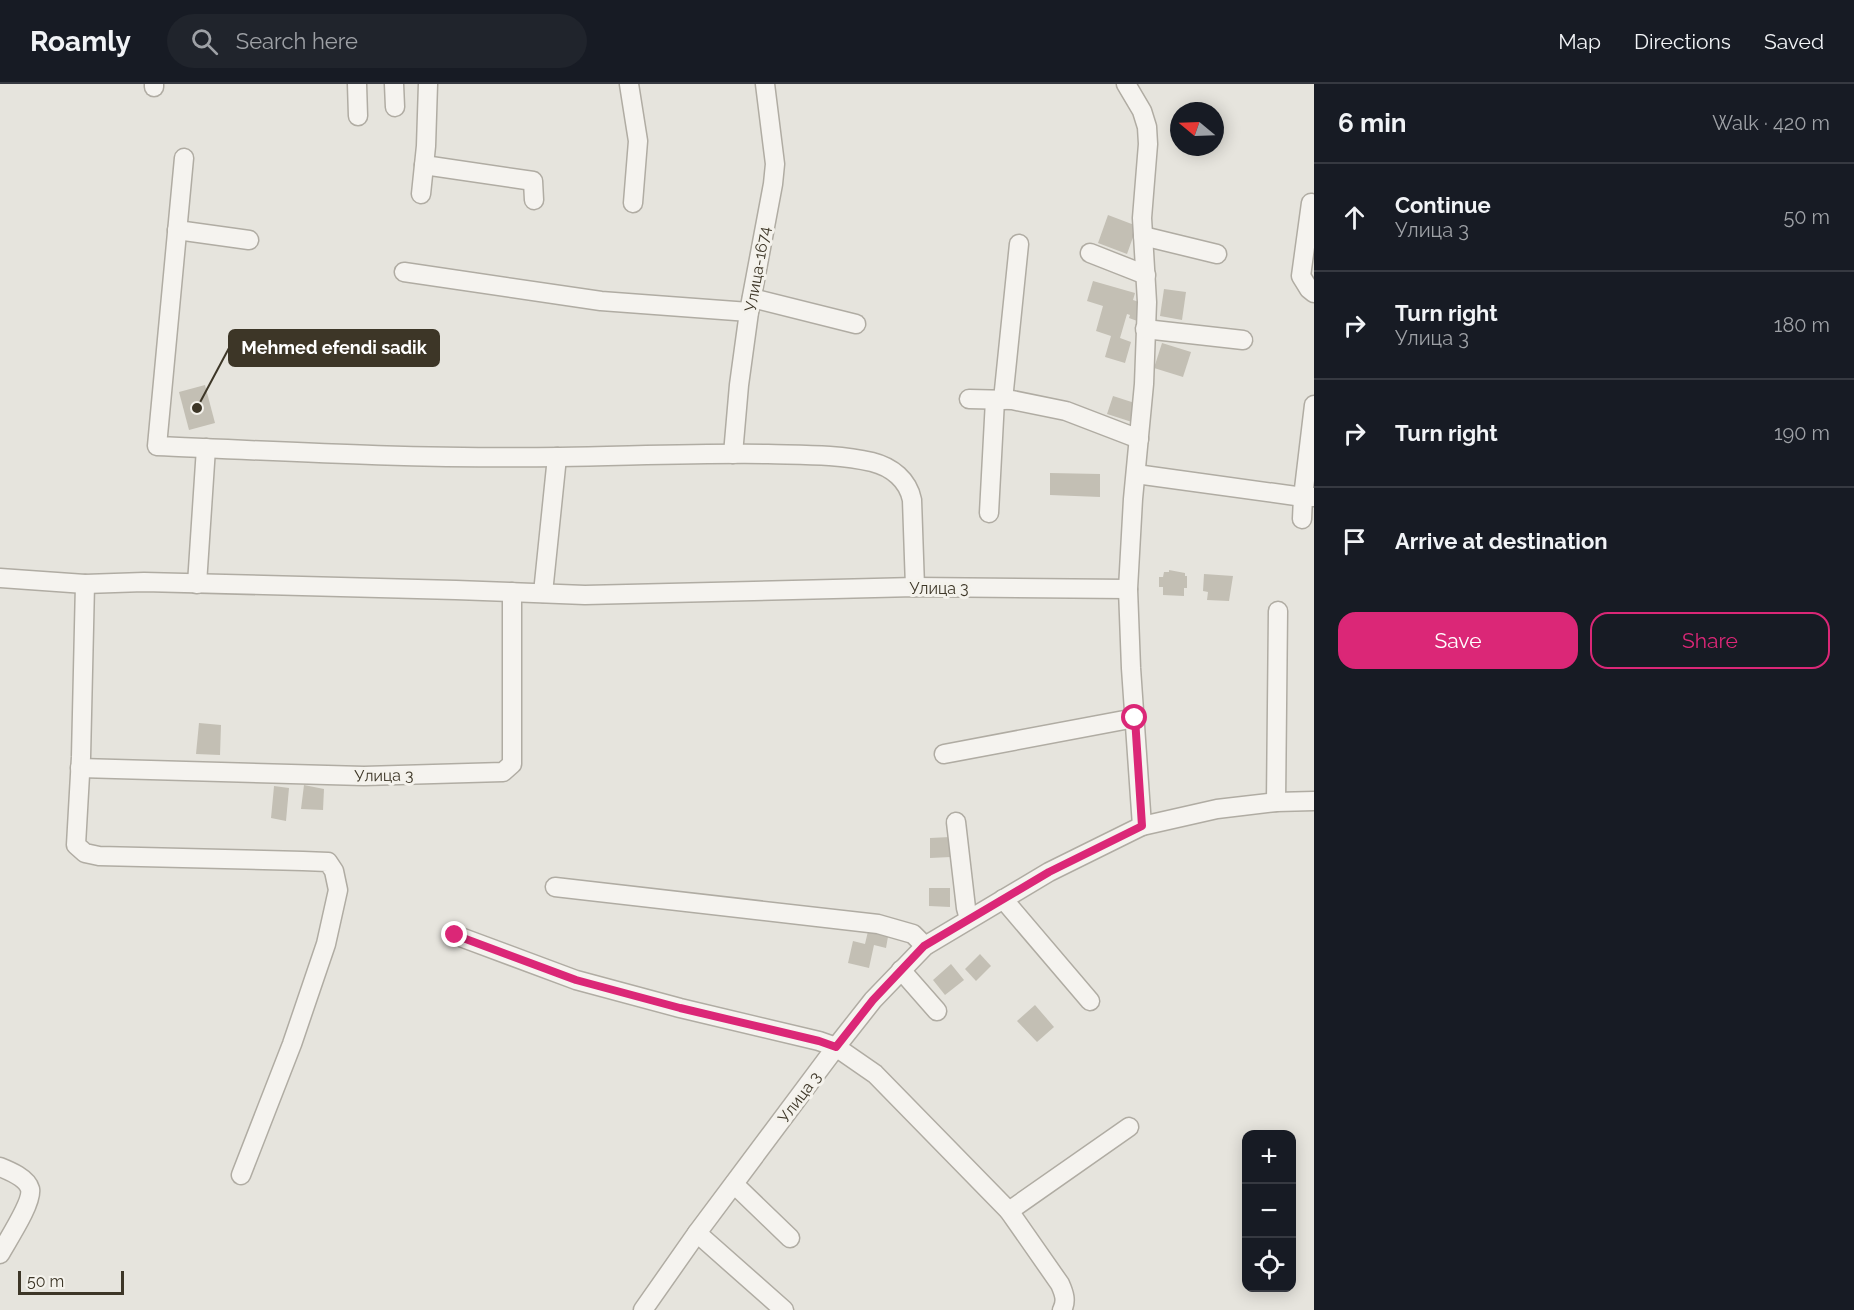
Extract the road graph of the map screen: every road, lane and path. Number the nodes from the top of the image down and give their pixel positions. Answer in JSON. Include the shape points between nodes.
{"nodes":[{"id":1,"x":357,"y":84,"type":"edge"},
{"id":2,"x":394,"y":84,"type":"edge"},
{"id":3,"x":428,"y":84,"type":"edge"},
{"id":4,"x":629,"y":84,"type":"edge"},
{"id":5,"x":765,"y":84,"type":"edge"},
{"id":6,"x":1126,"y":84,"type":"edge"},
{"id":7,"x":395,"y":107,"type":"dead end"},
{"id":8,"x":358,"y":116,"type":"dead end"},
{"id":9,"x":184,"y":158,"type":"dead end"},
{"id":10,"x":424,"y":165,"type":"junction"},
{"id":11,"x":421,"y":194,"type":"dead end"},
{"id":12,"x":534,"y":200,"type":"dead end"},
{"id":13,"x":633,"y":203,"type":"dead end"},
{"id":14,"x":1311,"y":203,"type":"dead end"},
{"id":15,"x":177,"y":230,"type":"junction"},
{"id":16,"x":1143,"y":236,"type":"junction"},
{"id":17,"x":249,"y":240,"type":"dead end"},
{"id":18,"x":1019,"y":244,"type":"dead end"},
{"id":19,"x":1090,"y":253,"type":"dead end"},
{"id":20,"x":1217,"y":254,"type":"dead end"},
{"id":21,"x":404,"y":272,"type":"dead end"},
{"id":22,"x":1146,"y":275,"type":"junction"},
{"id":23,"x":1314,"y":293,"type":"edge"},
{"id":24,"x":750,"y":305,"type":"junction"},
{"id":25,"x":856,"y":324,"type":"dead end"},
{"id":26,"x":1145,"y":329,"type":"junction"},
{"id":27,"x":1243,"y":340,"type":"dead end"},
{"id":28,"x":969,"y":399,"type":"dead end"},
{"id":29,"x":999,"y":400,"type":"junction"},
{"id":30,"x":1314,"y":405,"type":"edge"},
{"id":31,"x":1139,"y":439,"type":"junction"},
{"id":32,"x":206,"y":448,"type":"junction"},
{"id":33,"x":733,"y":454,"type":"junction"},
{"id":34,"x":557,"y":457,"type":"junction"},
{"id":35,"x":1136,"y":474,"type":"junction"},
{"id":36,"x":1308,"y":497,"type":"edge"},
{"id":37,"x":989,"y":513,"type":"dead end"},
{"id":38,"x":1302,"y":519,"type":"dead end"},
{"id":39,"x":0,"y":578,"type":"edge"},
{"id":40,"x":85,"y":584,"type":"junction"},
{"id":41,"x":197,"y":584,"type":"junction"},
{"id":42,"x":915,"y":587,"type":"junction"},
{"id":43,"x":1128,"y":589,"type":"junction"},
{"id":44,"x":512,"y":592,"type":"junction"},
{"id":45,"x":543,"y":593,"type":"junction"},
{"id":46,"x":1278,"y":611,"type":"dead end"},
{"id":47,"x":1135,"y":718,"type":"junction"},
{"id":48,"x":944,"y":754,"type":"dead end"},
{"id":49,"x":80,"y":768,"type":"junction"},
{"id":50,"x":1314,"y":801,"type":"edge"},
{"id":51,"x":1276,"y":802,"type":"junction"},
{"id":52,"x":956,"y":822,"type":"dead end"},
{"id":53,"x":1142,"y":826,"type":"junction"},
{"id":54,"x":555,"y":887,"type":"dead end"},
{"id":55,"x":1003,"y":899,"type":"junction"},
{"id":56,"x":969,"y":919,"type":"junction"},
{"id":57,"x":455,"y":935,"type":"dead end"},
{"id":58,"x":924,"y":946,"type":"junction"},
{"id":59,"x":901,"y":970,"type":"junction"},
{"id":60,"x":1090,"y":1001,"type":"dead end"},
{"id":61,"x":937,"y":1011,"type":"dead end"},
{"id":62,"x":836,"y":1047,"type":"junction"},
{"id":63,"x":1129,"y":1127,"type":"dead end"},
{"id":64,"x":0,"y":1167,"type":"edge"},
{"id":65,"x":241,"y":1175,"type":"dead end"},
{"id":66,"x":734,"y":1184,"type":"junction"},
{"id":67,"x":1009,"y":1211,"type":"junction"},
{"id":68,"x":697,"y":1233,"type":"junction"},
{"id":69,"x":790,"y":1238,"type":"dead end"},
{"id":70,"x":0,"y":1254,"type":"edge"},
{"id":71,"x":643,"y":1310,"type":"edge"},
{"id":72,"x":784,"y":1310,"type":"edge"},
{"id":73,"x":1062,"y":1310,"type":"edge"}],
"edges":[{"from":1,"to":8,"type":"street"},
{"from":2,"to":7,"type":"street"},
{"from":3,"to":10,"type":"street"},
{"from":4,"to":13,"type":"street","via":[[638,141]]},
{"from":5,"to":24,"type":"street","name":"Улица-1674","via":[[775,164]]},
{"from":6,"to":16,"type":"street","via":[[1147,127]]},
{"from":9,"to":15,"type":"street"},
{"from":10,"to":11,"type":"street"},
{"from":10,"to":12,"type":"street","via":[[532,181]]},
{"from":14,"to":23,"type":"street","via":[[1301,276]]},
{"from":15,"to":17,"type":"street"},
{"from":15,"to":32,"type":"street","via":[[157,446]]},
{"from":16,"to":20,"type":"street"},
{"from":16,"to":22,"type":"street"},
{"from":18,"to":29,"type":"street"},
{"from":19,"to":22,"type":"street"},
{"from":21,"to":24,"type":"street","via":[[584,299]]},
{"from":22,"to":26,"type":"street"},
{"from":24,"to":25,"type":"street"},
{"from":24,"to":33,"type":"street","name":"Улица-1674"},
{"from":26,"to":27,"type":"street"},
{"from":26,"to":31,"type":"street"},
{"from":28,"to":29,"type":"street"},
{"from":29,"to":31,"type":"street","via":[[1066,411]]},
{"from":29,"to":37,"type":"street"},
{"from":30,"to":36,"type":"street"},
{"from":31,"to":35,"type":"street"},
{"from":32,"to":34,"type":"street"},
{"from":32,"to":41,"type":"street"},
{"from":33,"to":34,"type":"street"},
{"from":33,"to":42,"type":"street","via":[[844,458],[875,463],[897,475],[905,482],[912,500]]},
{"from":34,"to":45,"type":"street"},
{"from":35,"to":36,"type":"street"},
{"from":35,"to":43,"type":"street"},
{"from":36,"to":38,"type":"street"},
{"from":39,"to":40,"type":"street","name":"Улица 3"},
{"from":40,"to":41,"type":"street","name":"Улица 3"},
{"from":40,"to":49,"type":"street"},
{"from":41,"to":44,"type":"street","name":"Улица 3"},
{"from":42,"to":43,"type":"street","name":"Улица 3"},
{"from":42,"to":45,"type":"street","name":"Улица 3"},
{"from":43,"to":47,"type":"street"},
{"from":44,"to":45,"type":"street","name":"Улица 3"},
{"from":44,"to":49,"type":"street","name":"Улица 3","via":[[512,764],[503,771],[364,776]]},
{"from":46,"to":51,"type":"street"},
{"from":47,"to":48,"type":"street"},
{"from":47,"to":53,"type":"street"},
{"from":49,"to":65,"type":"street","via":[[76,845],[85,853],[328,862],[334,871],[338,890],[326,944]]},
{"from":50,"to":51,"type":"street","name":"Улица 3"},
{"from":51,"to":53,"type":"street","name":"Улица 3","via":[[1217,809]]},
{"from":52,"to":56,"type":"street"},
{"from":53,"to":55,"type":"street","name":"Улица 3"},
{"from":54,"to":58,"type":"street","via":[[878,924],[913,934]]},
{"from":55,"to":56,"type":"street","name":"Улица 3"},
{"from":55,"to":60,"type":"street"},
{"from":56,"to":58,"type":"street","name":"Улица 3"},
{"from":57,"to":62,"type":"street","via":[[576,980]]},
{"from":58,"to":59,"type":"street","name":"Улица 3"},
{"from":59,"to":61,"type":"street"},
{"from":59,"to":62,"type":"street","name":"Улица 3"},
{"from":62,"to":66,"type":"street","name":"Улица 3"},
{"from":62,"to":67,"type":"street","via":[[875,1074]]},
{"from":63,"to":67,"type":"street"},
{"from":64,"to":70,"type":"street","via":[[23,1179],[30,1188],[30,1196]]},
{"from":66,"to":68,"type":"street","name":"Улица 3"},
{"from":66,"to":69,"type":"street"},
{"from":67,"to":73,"type":"street","via":[[1060,1284],[1065,1296]]},
{"from":68,"to":71,"type":"street","name":"Улица 3"},
{"from":68,"to":72,"type":"street"}]}
